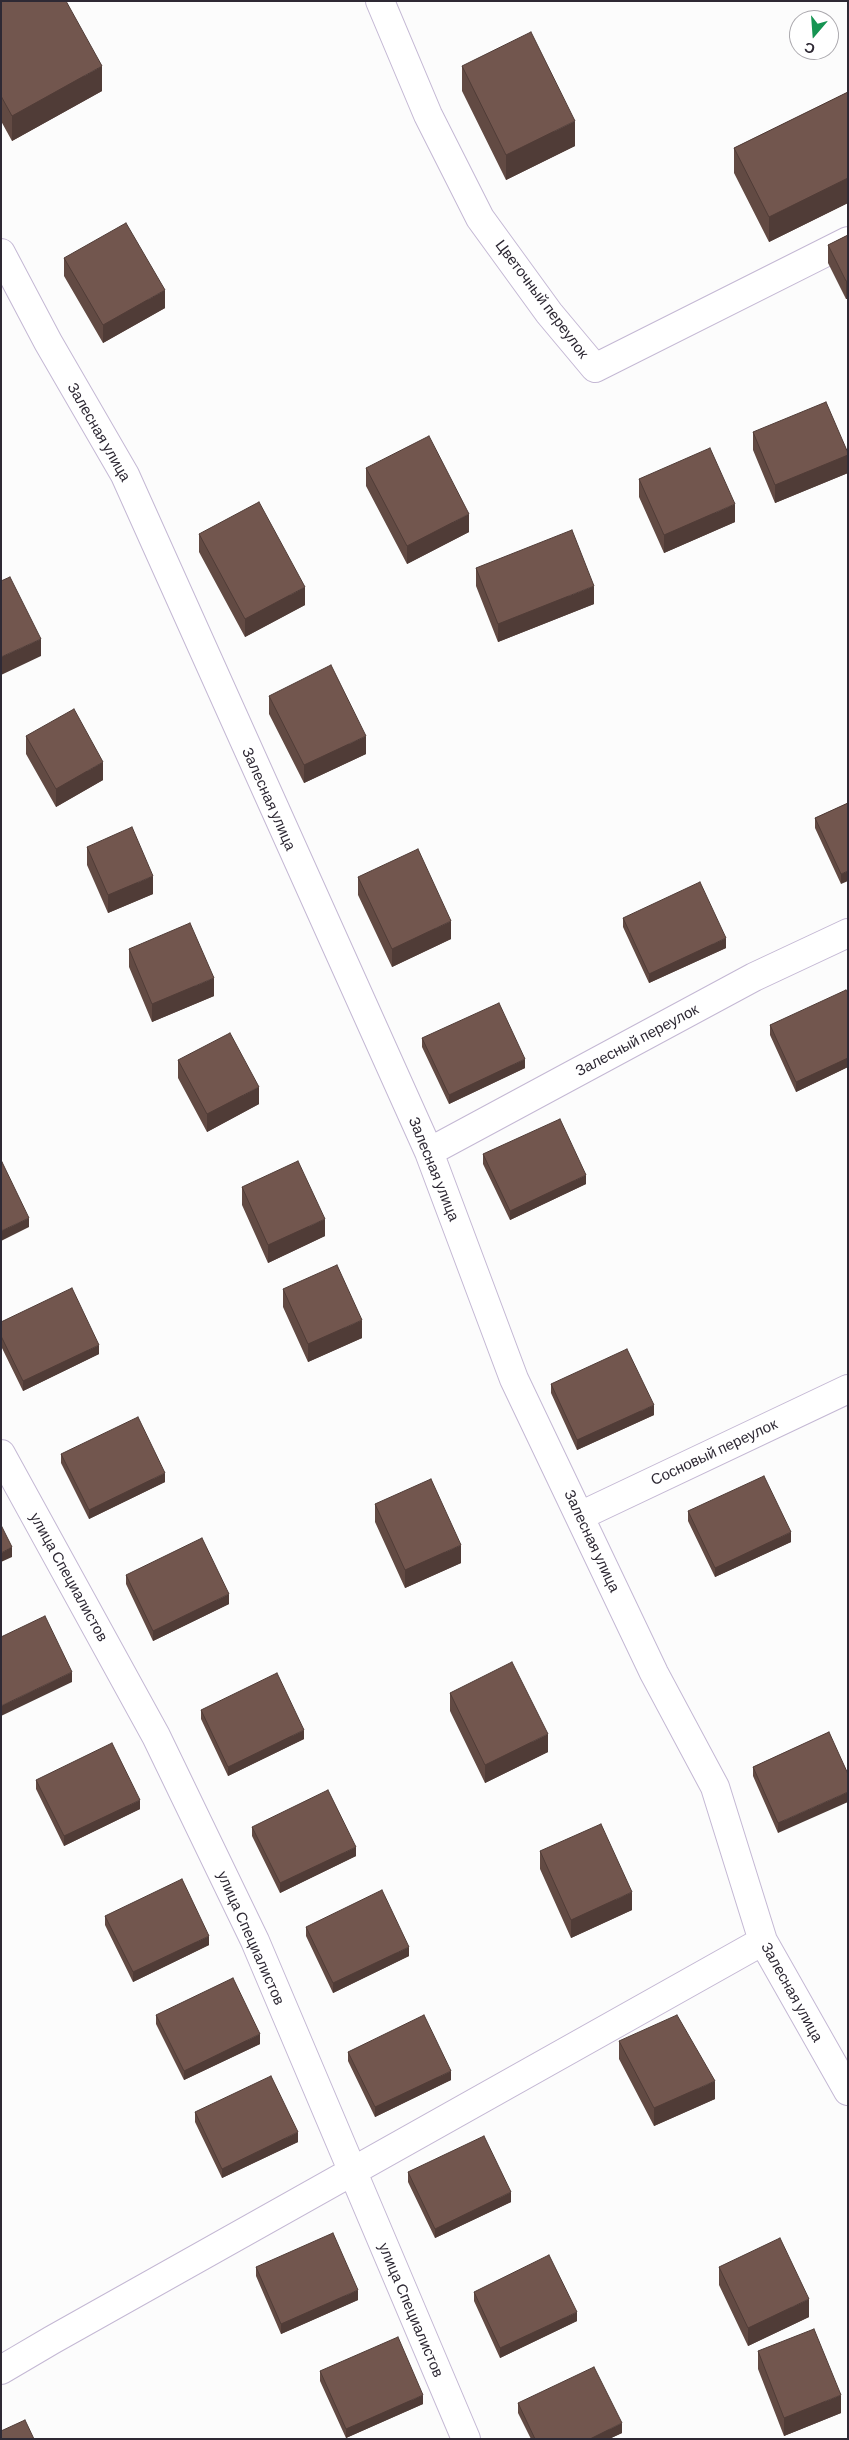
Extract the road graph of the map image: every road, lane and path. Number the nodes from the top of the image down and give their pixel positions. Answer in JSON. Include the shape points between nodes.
{"nodes":[{"id":1,"x":380,"y":1,"type":"edge"},
{"id":2,"x":848,"y":241,"type":"edge"},
{"id":3,"x":1,"y":253,"type":"edge"},
{"id":4,"x":848,"y":933,"type":"edge"},
{"id":5,"x":429,"y":1152,"type":"junction"},
{"id":6,"x":848,"y":1388,"type":"edge"},
{"id":7,"x":1,"y":1454,"type":"edge"},
{"id":8,"x":580,"y":1516,"type":"junction"},
{"id":9,"x":763,"y":1940,"type":"junction"},
{"id":10,"x":848,"y":2091,"type":"edge"},
{"id":11,"x":352,"y":2171,"type":"junction"},
{"id":12,"x":1,"y":2370,"type":"edge"},
{"id":13,"x":466,"y":2439,"type":"edge"}],
"edges":[{"from":1,"to":2,"type":"street","name":"Цветочный переулок","via":[[428,115],[480,218],[549,313],[595,368]]},
{"from":3,"to":5,"type":"street","name":"Залесная улица","via":[[125,475]]},
{"from":4,"to":5,"type":"street","name":"Залесный переулок","via":[[754,977]]},
{"from":5,"to":8,"type":"street","name":"Залесная улица","via":[[514,1378]]},
{"from":6,"to":8,"type":"street","name":"Сосновый переулок"},
{"from":7,"to":11,"type":"street","name":"улица Специалистов","via":[[156,1736],[255,1941]]},
{"from":8,"to":9,"type":"street","name":"Залесная улица","via":[[654,1673],[715,1787]]},
{"from":9,"to":10,"type":"street","name":"Залесная улица"},
{"from":9,"to":11,"type":"street"},
{"from":11,"to":12,"type":"street"},
{"from":11,"to":13,"type":"street","name":"улица Специалистов"}]}
